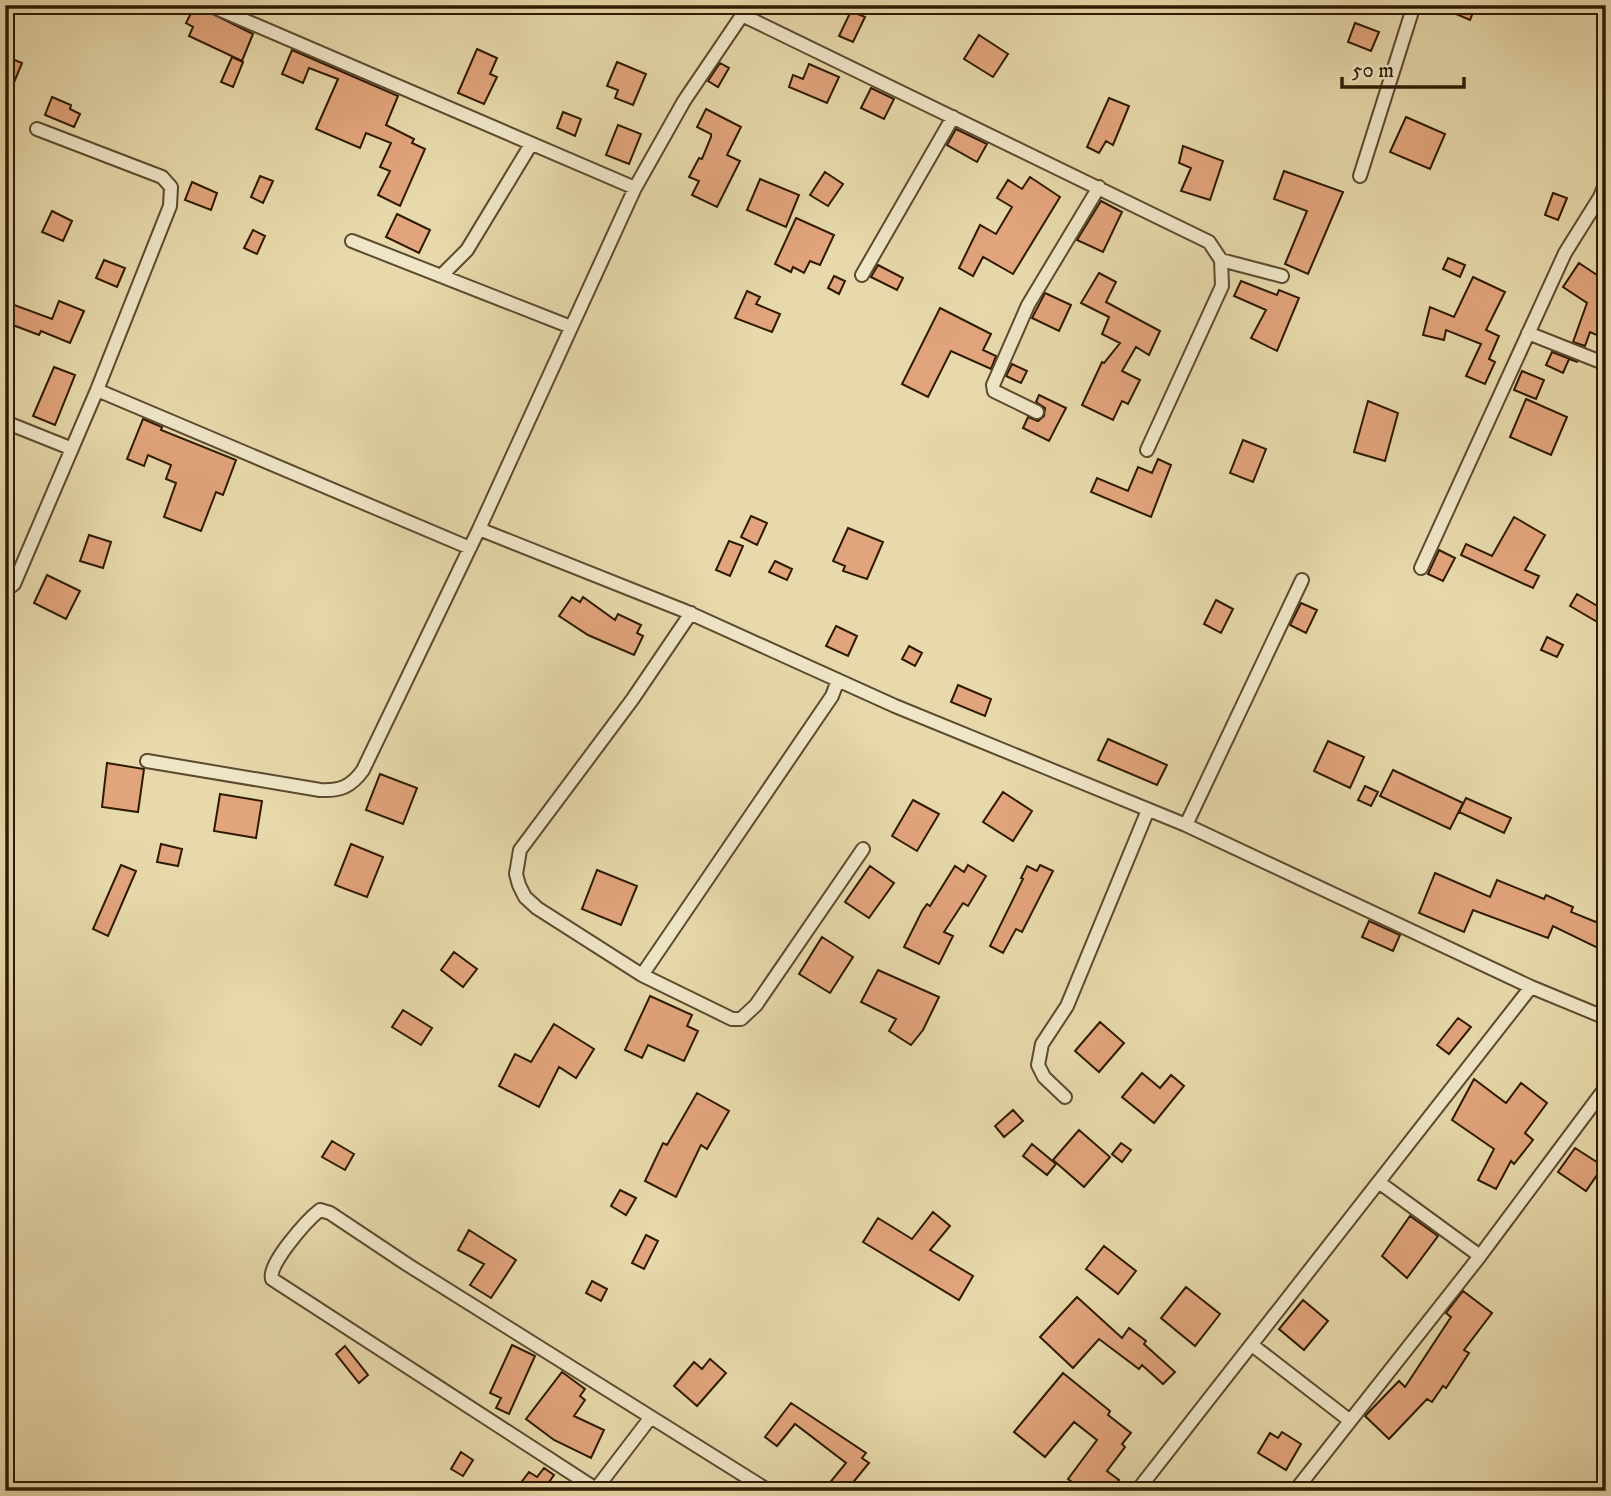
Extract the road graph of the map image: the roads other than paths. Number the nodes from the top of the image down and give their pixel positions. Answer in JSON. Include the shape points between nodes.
{"nodes":[{"id":1,"x":209,"y":5,"type":"edge"},
{"id":2,"x":1414,"y":5,"type":"edge"},
{"id":3,"x":746,"y":10,"type":"edge"},
{"id":4,"x":953,"y":117,"type":"junction"},
{"id":5,"x":37,"y":129,"type":"dead end"},
{"id":6,"x":530,"y":146,"type":"junction"},
{"id":7,"x":1360,"y":176,"type":"dead end"},
{"id":8,"x":1606,"y":182,"type":"edge"},
{"id":9,"x":1098,"y":187,"type":"junction"},
{"id":10,"x":635,"y":188,"type":"junction"},
{"id":11,"x":352,"y":241,"type":"dead end"},
{"id":12,"x":1221,"y":260,"type":"junction"},
{"id":13,"x":862,"y":275,"type":"dead end"},
{"id":14,"x":1282,"y":275,"type":"dead end"},
{"id":15,"x":441,"y":276,"type":"junction"},
{"id":16,"x":571,"y":327,"type":"junction"},
{"id":17,"x":1528,"y":333,"type":"junction"},
{"id":18,"x":1606,"y":364,"type":"edge"},
{"id":19,"x":97,"y":390,"type":"junction"},
{"id":20,"x":1037,"y":412,"type":"dead end"},
{"id":21,"x":5,"y":422,"type":"edge"},
{"id":22,"x":70,"y":448,"type":"junction"},
{"id":23,"x":1147,"y":450,"type":"dead end"},
{"id":24,"x":479,"y":529,"type":"junction"},
{"id":25,"x":470,"y":548,"type":"junction"},
{"id":26,"x":1421,"y":568,"type":"dead end"},
{"id":27,"x":1302,"y":580,"type":"dead end"},
{"id":28,"x":5,"y":591,"type":"edge"},
{"id":29,"x":691,"y":613,"type":"junction"},
{"id":30,"x":838,"y":680,"type":"junction"},
{"id":31,"x":147,"y":761,"type":"dead end"},
{"id":32,"x":1148,"y":810,"type":"junction"},
{"id":33,"x":1186,"y":825,"type":"junction"},
{"id":34,"x":863,"y":849,"type":"dead end"},
{"id":35,"x":642,"y":975,"type":"junction"},
{"id":36,"x":1531,"y":988,"type":"junction"},
{"id":37,"x":1606,"y":1018,"type":"edge"},
{"id":38,"x":1606,"y":1087,"type":"edge"},
{"id":39,"x":1065,"y":1097,"type":"dead end"},
{"id":40,"x":1380,"y":1183,"type":"junction"},
{"id":41,"x":1480,"y":1256,"type":"junction"},
{"id":42,"x":1252,"y":1345,"type":"junction"},
{"id":43,"x":651,"y":1417,"type":"junction"},
{"id":44,"x":1349,"y":1420,"type":"junction"},
{"id":45,"x":598,"y":1490,"type":"edge"},
{"id":46,"x":769,"y":1491,"type":"edge"},
{"id":47,"x":1137,"y":1491,"type":"edge"},
{"id":48,"x":1295,"y":1491,"type":"edge"}],
"edges":[{"from":1,"to":6,"type":"street","via":[[389,80]]},
{"from":2,"to":7,"type":"street"},
{"from":3,"to":4,"type":"street"},
{"from":3,"to":10,"type":"street","via":[[684,101]]},
{"from":4,"to":9,"type":"street"},
{"from":4,"to":13,"type":"street"},
{"from":5,"to":19,"type":"street","via":[[162,177],[171,187],[168,212]]},
{"from":6,"to":10,"type":"street"},
{"from":6,"to":15,"type":"street","via":[[474,240]]},
{"from":8,"to":17,"type":"street","via":[[1565,253]]},
{"from":9,"to":12,"type":"street","via":[[1202,237]]},
{"from":9,"to":20,"type":"street","via":[[1028,305],[993,385],[994,391]]},
{"from":10,"to":16,"type":"street"},
{"from":11,"to":15,"type":"street"},
{"from":12,"to":14,"type":"street"},
{"from":12,"to":23,"type":"street","via":[[1223,286],[1215,307]]},
{"from":15,"to":16,"type":"street"},
{"from":16,"to":24,"type":"street"},
{"from":17,"to":18,"type":"street"},
{"from":17,"to":26,"type":"street"},
{"from":19,"to":22,"type":"street"},
{"from":19,"to":25,"type":"street"},
{"from":21,"to":22,"type":"street"},
{"from":22,"to":28,"type":"street","via":[[14,584]]},
{"from":24,"to":25,"type":"street"},
{"from":24,"to":29,"type":"street"},
{"from":25,"to":31,"type":"street","via":[[369,759],[352,784],[334,791],[320,790]]},
{"from":27,"to":33,"type":"street"},
{"from":29,"to":30,"type":"street"},
{"from":29,"to":35,"type":"street","via":[[528,838],[517,860],[519,886],[525,897]]},
{"from":30,"to":32,"type":"street"},
{"from":30,"to":35,"type":"street","via":[[832,696]]},
{"from":32,"to":33,"type":"street"},
{"from":32,"to":39,"type":"street","via":[[1067,1006],[1042,1044],[1038,1065]]},
{"from":33,"to":36,"type":"street"},
{"from":34,"to":35,"type":"street","via":[[741,1019],[723,1015]]},
{"from":36,"to":37,"type":"street"},
{"from":36,"to":40,"type":"street"},
{"from":38,"to":41,"type":"street"},
{"from":40,"to":41,"type":"street"},
{"from":40,"to":42,"type":"street"},
{"from":41,"to":44,"type":"street"},
{"from":42,"to":44,"type":"street"},
{"from":42,"to":47,"type":"street"},
{"from":43,"to":45,"type":"street"},
{"from":43,"to":45,"type":"street","via":[[330,1213],[320,1210],[314,1214],[272,1267],[272,1279],[279,1285]]},
{"from":43,"to":46,"type":"street"},
{"from":44,"to":48,"type":"street"}]}
